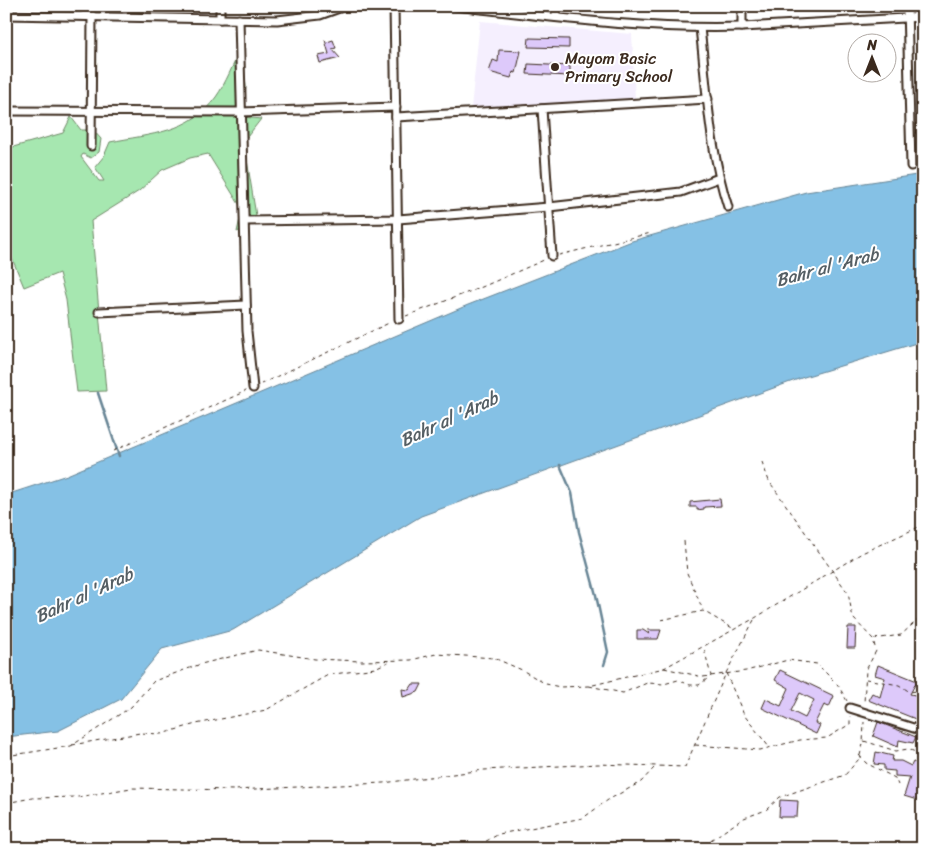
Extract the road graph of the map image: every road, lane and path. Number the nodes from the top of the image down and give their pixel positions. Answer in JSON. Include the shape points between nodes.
{"nodes":[{"id":1,"x":86,"y":6,"type":"edge"},
{"id":2,"x":220,"y":6,"type":"edge"},
{"id":3,"x":346,"y":6,"type":"edge"},
{"id":4,"x":394,"y":6,"type":"edge"},
{"id":5,"x":455,"y":6,"type":"edge"},
{"id":6,"x":556,"y":6,"type":"edge"},
{"id":7,"x":742,"y":6,"type":"edge"},
{"id":8,"x":906,"y":6,"type":"edge"},
{"id":9,"x":6,"y":14,"type":"edge"},
{"id":10,"x":89,"y":15,"type":"junction"},
{"id":11,"x":556,"y":17,"type":"junction"},
{"id":12,"x":923,"y":17,"type":"edge"},
{"id":13,"x":907,"y":18,"type":"junction"},
{"id":14,"x":220,"y":19,"type":"junction"},
{"id":15,"x":239,"y":19,"type":"junction"},
{"id":16,"x":742,"y":27,"type":"junction"},
{"id":17,"x":700,"y":28,"type":"junction"},
{"id":18,"x":708,"y":99,"type":"junction"},
{"id":19,"x":396,"y":107,"type":"junction"},
{"id":20,"x":542,"y":109,"type":"junction"},
{"id":21,"x":6,"y":111,"type":"edge"},
{"id":22,"x":92,"y":112,"type":"junction"},
{"id":23,"x":241,"y":112,"type":"junction"},
{"id":24,"x":396,"y":117,"type":"junction"},
{"id":25,"x":91,"y":146,"type":"dead end"},
{"id":26,"x":911,"y":166,"type":"dead end"},
{"id":27,"x":719,"y":178,"type":"junction"},
{"id":28,"x":549,"y":206,"type":"junction"},
{"id":29,"x":728,"y":207,"type":"dead end"},
{"id":30,"x":398,"y":219,"type":"junction"},
{"id":31,"x":245,"y":221,"type":"junction"},
{"id":32,"x":652,"y":233,"type":"dead end"},
{"id":33,"x":552,"y":256,"type":"junction"},
{"id":34,"x":246,"y":304,"type":"junction"},
{"id":35,"x":99,"y":312,"type":"dead end"},
{"id":36,"x":400,"y":319,"type":"junction"},
{"id":37,"x":253,"y":388,"type":"junction"},
{"id":38,"x":113,"y":451,"type":"dead end"},
{"id":39,"x":762,"y":462,"type":"dead end"},
{"id":40,"x":923,"y":525,"type":"edge"},
{"id":41,"x":684,"y":541,"type":"dead end"},
{"id":42,"x":833,"y":571,"type":"junction"},
{"id":43,"x":703,"y":611,"type":"junction"},
{"id":44,"x":923,"y":616,"type":"edge"},
{"id":45,"x":755,"y":618,"type":"junction"},
{"id":46,"x":660,"y":620,"type":"dead end"},
{"id":47,"x":735,"y":629,"type":"junction"},
{"id":48,"x":873,"y":639,"type":"junction"},
{"id":49,"x":704,"y":647,"type":"junction"},
{"id":50,"x":393,"y":660,"type":"junction"},
{"id":51,"x":664,"y":668,"type":"junction"},
{"id":52,"x":726,"y":674,"type":"junction"},
{"id":53,"x":711,"y":676,"type":"junction"},
{"id":54,"x":866,"y":679,"type":"junction"},
{"id":55,"x":589,"y":686,"type":"junction"},
{"id":56,"x":923,"y":690,"type":"edge"},
{"id":57,"x":850,"y":708,"type":"junction"},
{"id":58,"x":864,"y":712,"type":"junction"},
{"id":59,"x":923,"y":732,"type":"edge"},
{"id":60,"x":863,"y":741,"type":"junction"},
{"id":61,"x":694,"y":745,"type":"junction"},
{"id":62,"x":71,"y":746,"type":"junction"},
{"id":63,"x":769,"y":748,"type":"junction"},
{"id":64,"x":859,"y":755,"type":"junction"},
{"id":65,"x":923,"y":755,"type":"edge"},
{"id":66,"x":6,"y":756,"type":"edge"},
{"id":67,"x":656,"y":766,"type":"junction"},
{"id":68,"x":898,"y":785,"type":"dead end"},
{"id":69,"x":6,"y":803,"type":"edge"},
{"id":70,"x":472,"y":849,"type":"edge"},
{"id":71,"x":697,"y":849,"type":"edge"}],
"edges":[{"from":1,"to":10,"type":"street"},
{"from":2,"to":14,"type":"street"},
{"from":3,"to":15,"type":"street","via":[[320,15],[276,20]]},
{"from":4,"to":19,"type":"street"},
{"from":5,"to":11,"type":"street"},
{"from":6,"to":11,"type":"street"},
{"from":7,"to":16,"type":"street"},
{"from":8,"to":13,"type":"street"},
{"from":9,"to":10,"type":"street"},
{"from":10,"to":14,"type":"street"},
{"from":10,"to":22,"type":"street"},
{"from":11,"to":17,"type":"street"},
{"from":12,"to":13,"type":"street"},
{"from":13,"to":16,"type":"street"},
{"from":13,"to":26,"type":"street"},
{"from":14,"to":15,"type":"street"},
{"from":15,"to":23,"type":"street"},
{"from":16,"to":17,"type":"street"},
{"from":17,"to":18,"type":"street"},
{"from":18,"to":20,"type":"street"},
{"from":18,"to":27,"type":"street"},
{"from":19,"to":23,"type":"street"},
{"from":19,"to":24,"type":"street"},
{"from":20,"to":24,"type":"street"},
{"from":20,"to":28,"type":"street"},
{"from":21,"to":22,"type":"street"},
{"from":22,"to":23,"type":"street"},
{"from":22,"to":25,"type":"street"},
{"from":23,"to":31,"type":"street"},
{"from":24,"to":30,"type":"street"},
{"from":27,"to":28,"type":"street","via":[[682,192]]},
{"from":27,"to":29,"type":"street"},
{"from":28,"to":30,"type":"street"},
{"from":28,"to":33,"type":"street"},
{"from":30,"to":31,"type":"street"},
{"from":30,"to":36,"type":"street"},
{"from":31,"to":34,"type":"street"},
{"from":32,"to":33,"type":"path"},
{"from":33,"to":36,"type":"path"},
{"from":34,"to":35,"type":"street"},
{"from":34,"to":37,"type":"street"},
{"from":36,"to":37,"type":"path"},
{"from":37,"to":38,"type":"path"},
{"from":39,"to":42,"type":"path","via":[[769,481]]},
{"from":40,"to":42,"type":"path","via":[[862,553]]},
{"from":41,"to":43,"type":"path","via":[[687,573]]},
{"from":42,"to":45,"type":"path"},
{"from":42,"to":48,"type":"path","via":[[848,593],[853,618]]},
{"from":43,"to":46,"type":"path"},
{"from":43,"to":47,"type":"path"},
{"from":44,"to":48,"type":"path","via":[[901,635]]},
{"from":45,"to":47,"type":"path"},
{"from":45,"to":52,"type":"path"},
{"from":47,"to":49,"type":"path"},
{"from":48,"to":54,"type":"path","via":[[876,651],[866,670]]},
{"from":49,"to":51,"type":"path"},
{"from":49,"to":53,"type":"path"},
{"from":50,"to":55,"type":"path","via":[[436,654],[494,658],[546,684]]},
{"from":50,"to":62,"type":"path","via":[[375,668],[328,675],[266,710],[161,734],[140,733]]},
{"from":50,"to":62,"type":"path","via":[[315,659],[258,650],[200,664],[154,681],[131,707]]},
{"from":51,"to":53,"type":"path","via":[[691,676]]},
{"from":51,"to":55,"type":"path"},
{"from":52,"to":53,"type":"path"},
{"from":52,"to":57,"type":"path","via":[[788,660],[817,664],[838,686]]},
{"from":52,"to":61,"type":"path"},
{"from":52,"to":63,"type":"path","via":[[744,715]]},
{"from":53,"to":55,"type":"path","via":[[699,685],[678,680],[664,684],[647,683],[623,693]]},
{"from":54,"to":56,"type":"path","via":[[899,685],[910,692]]},
{"from":54,"to":58,"type":"path"},
{"from":57,"to":58,"type":"street"},
{"from":57,"to":63,"type":"path","via":[[850,724],[827,738],[800,740]]},
{"from":58,"to":59,"type":"street"},
{"from":58,"to":60,"type":"path"},
{"from":60,"to":64,"type":"path"},
{"from":60,"to":65,"type":"path"},
{"from":61,"to":63,"type":"path"},
{"from":61,"to":67,"type":"path","via":[[685,767]]},
{"from":62,"to":66,"type":"path"},
{"from":64,"to":68,"type":"path","via":[[866,763],[895,778]]},
{"from":64,"to":71,"type":"path","via":[[857,762],[844,775],[780,797],[766,810],[744,818]]},
{"from":67,"to":69,"type":"path","via":[[598,764],[484,770],[383,783],[234,790],[131,788],[78,797],[32,798]]},
{"from":67,"to":70,"type":"path","via":[[641,782],[583,818],[499,834]]}]}
